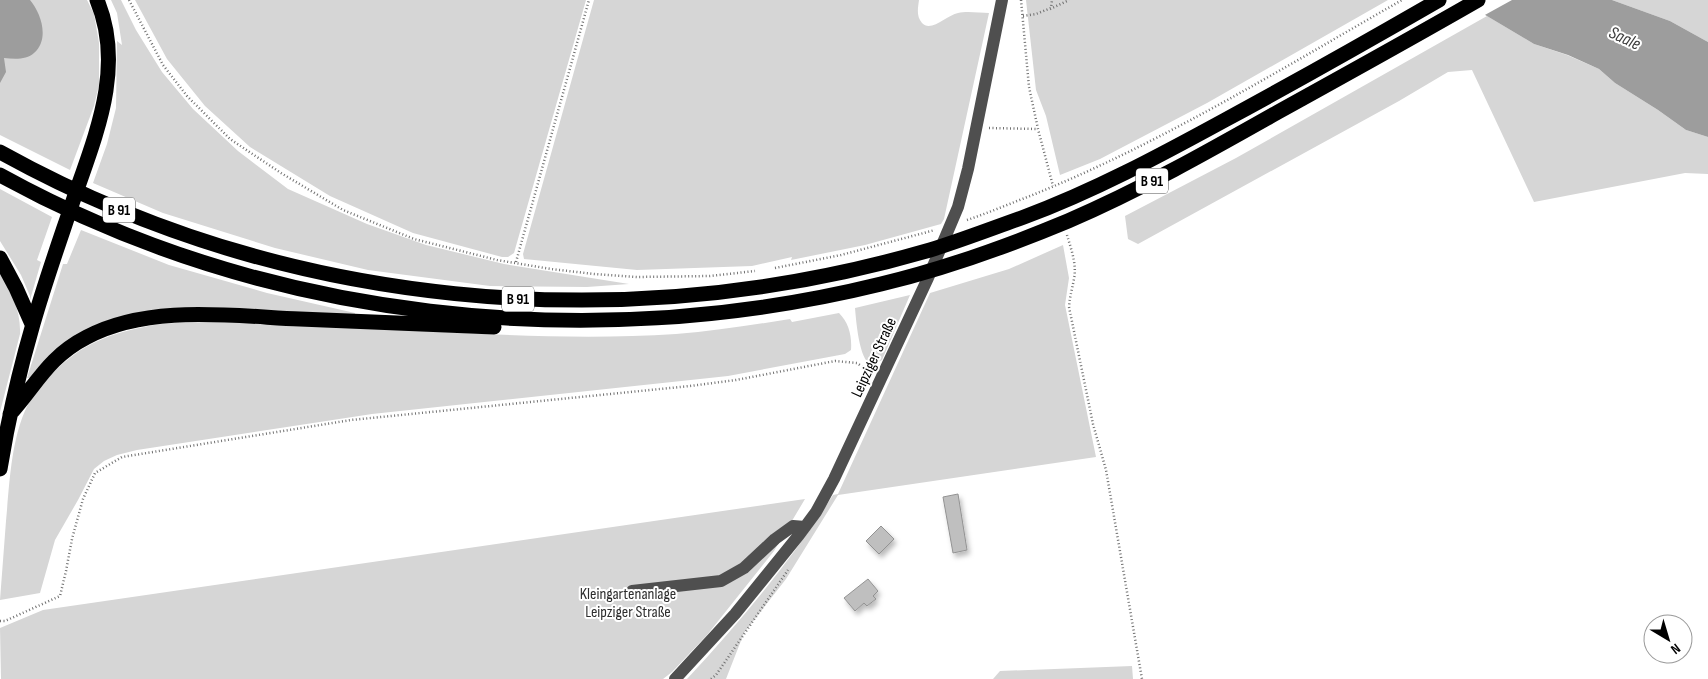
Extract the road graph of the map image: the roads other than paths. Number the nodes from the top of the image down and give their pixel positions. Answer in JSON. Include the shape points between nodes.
{"nodes":[{"id":1,"x":96,"y":0,"type":"edge"},
{"id":2,"x":1002,"y":0,"type":"edge"},
{"id":3,"x":1439,"y":0,"type":"edge"},
{"id":4,"x":1478,"y":0,"type":"edge"},
{"id":5,"x":0,"y":152,"type":"edge"},
{"id":6,"x":0,"y":175,"type":"edge"},
{"id":7,"x":0,"y":258,"type":"edge"},
{"id":8,"x":528,"y":320,"type":"junction"},
{"id":9,"x":32,"y":324,"type":"junction"},
{"id":10,"x":10,"y":414,"type":"junction"},
{"id":11,"x":0,"y":468,"type":"edge"},
{"id":12,"x":805,"y":527,"type":"junction"},
{"id":13,"x":632,"y":592,"type":"dead end"},
{"id":14,"x":675,"y":679,"type":"edge"}],
"edges":[{"from":1,"to":9,"type":"highway","via":[[107,37],[109,69],[105,100]]},
{"from":2,"to":12,"type":"street","name":"Leipziger Straße","via":[[964,188],[952,224],[821,504]]},
{"from":3,"to":5,"type":"highway","number":"B 91","via":[[1150,161],[1088,191],[932,249],[795,282],[750,289],[659,298],[573,301],[456,295],[358,281],[245,254],[128,214]]},
{"from":4,"to":8,"type":"highway","number":"B 91","via":[[1154,180],[1068,220],[922,273],[879,285],[747,309],[673,317]]},
{"from":6,"to":8,"type":"highway","number":"B 91","via":[[112,228],[186,256],[267,281],[387,306]]},
{"from":7,"to":9,"type":"highway"},
{"from":8,"to":10,"type":"highway","via":[[504,328],[198,315],[144,319],[111,327],[71,347],[46,369]]},
{"from":9,"to":10,"type":"highway"},
{"from":10,"to":11,"type":"highway"},
{"from":12,"to":13,"type":"street","via":[[793,526],[744,568],[720,581]]},
{"from":12,"to":14,"type":"street","name":"Leipziger Straße","via":[[735,614]]}]}
